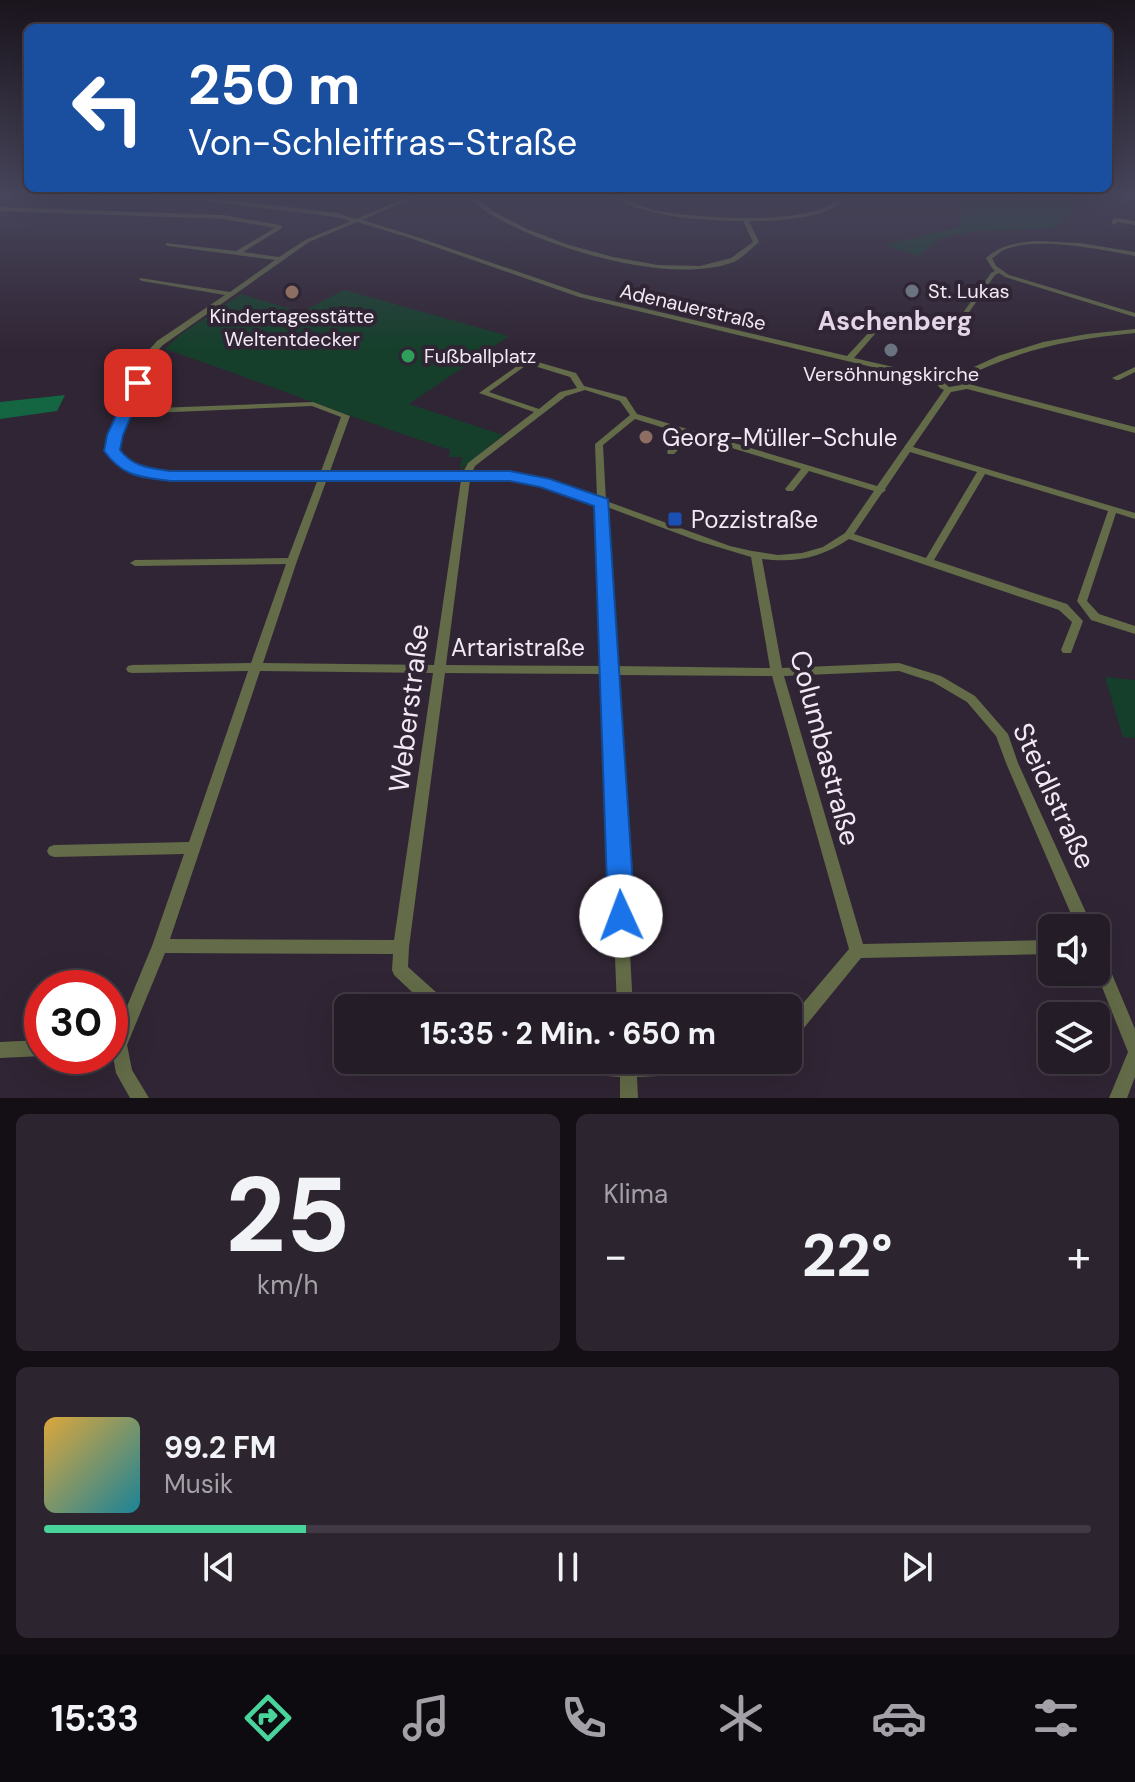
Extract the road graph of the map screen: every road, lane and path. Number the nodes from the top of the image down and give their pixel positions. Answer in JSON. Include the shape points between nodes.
{"nodes":[{"id":1,"x":185,"y":246,"type":"edge"},
{"id":2,"x":249,"y":246,"type":"edge"},
{"id":3,"x":300,"y":246,"type":"edge"},
{"id":4,"x":432,"y":246,"type":"edge"},
{"id":5,"x":574,"y":246,"type":"edge"},
{"id":6,"x":751,"y":246,"type":"edge"},
{"id":7,"x":1017,"y":246,"type":"edge"},
{"id":8,"x":1078,"y":246,"type":"edge"},
{"id":9,"x":238,"y":253,"type":"junction"},
{"id":10,"x":1135,"y":254,"type":"edge"},
{"id":11,"x":279,"y":259,"type":"junction"},
{"id":12,"x":999,"y":271,"type":"junction"},
{"id":13,"x":142,"y":279,"type":"dead end"},
{"id":14,"x":232,"y":294,"type":"junction"},
{"id":15,"x":1135,"y":315,"type":"edge"},
{"id":16,"x":839,"y":317,"type":"dead end"},
{"id":17,"x":961,"y":320,"type":"dead end"},
{"id":18,"x":1135,"y":331,"type":"edge"},
{"id":19,"x":849,"y":359,"type":"junction"},
{"id":20,"x":1135,"y":369,"type":"edge"},
{"id":21,"x":957,"y":378,"type":"junction"},
{"id":22,"x":1116,"y":378,"type":"dead end"},
{"id":23,"x":938,"y":380,"type":"junction"},
{"id":24,"x":966,"y":386,"type":"junction"},
{"id":25,"x":582,"y":389,"type":"junction"},
{"id":26,"x":949,"y":389,"type":"junction"},
{"id":27,"x":125,"y":412,"type":"junction"},
{"id":28,"x":541,"y":412,"type":"junction"},
{"id":29,"x":634,"y":416,"type":"junction"},
{"id":30,"x":1135,"y":430,"type":"edge"},
{"id":31,"x":690,"y":433,"type":"junction"},
{"id":32,"x":910,"y":449,"type":"junction"},
{"id":33,"x":671,"y":452,"type":"dead end"},
{"id":34,"x":807,"y":468,"type":"junction"},
{"id":35,"x":982,"y":471,"type":"junction"},
{"id":36,"x":326,"y":476,"type":"junction"},
{"id":37,"x":466,"y":476,"type":"junction"},
{"id":38,"x":790,"y":489,"type":"dead end"},
{"id":39,"x":881,"y":490,"type":"junction"},
{"id":40,"x":602,"y":503,"type":"junction"},
{"id":41,"x":1113,"y":509,"type":"junction"},
{"id":42,"x":1135,"y":516,"type":"edge"},
{"id":43,"x":848,"y":535,"type":"junction"},
{"id":44,"x":756,"y":555,"type":"junction"},
{"id":45,"x":292,"y":561,"type":"junction"},
{"id":46,"x":928,"y":562,"type":"junction"},
{"id":47,"x":135,"y":563,"type":"dead end"},
{"id":48,"x":1135,"y":630,"type":"edge"},
{"id":49,"x":1067,"y":650,"type":"dead end"},
{"id":50,"x":259,"y":667,"type":"junction"},
{"id":51,"x":132,"y":669,"type":"dead end"},
{"id":52,"x":437,"y":669,"type":"junction"},
{"id":53,"x":610,"y":670,"type":"junction"},
{"id":54,"x":777,"y":672,"type":"junction"},
{"id":55,"x":193,"y":848,"type":"junction"},
{"id":56,"x":54,"y":851,"type":"dead end"},
{"id":57,"x":1079,"y":914,"type":"edge"},
{"id":58,"x":160,"y":946,"type":"junction"},
{"id":59,"x":401,"y":947,"type":"junction"},
{"id":60,"x":1038,"y":947,"type":"edge"},
{"id":61,"x":857,"y":951,"type":"junction"},
{"id":62,"x":1109,"y":986,"type":"edge"},
{"id":63,"x":426,"y":994,"type":"edge"},
{"id":64,"x":624,"y":994,"type":"edge"},
{"id":65,"x":128,"y":1016,"type":"edge"},
{"id":66,"x":802,"y":1017,"type":"edge"},
{"id":67,"x":24,"y":1049,"type":"edge"},
{"id":68,"x":1135,"y":1049,"type":"edge"},
{"id":69,"x":0,"y":1050,"type":"edge"},
{"id":70,"x":1135,"y":1056,"type":"edge"},
{"id":71,"x":125,"y":1074,"type":"edge"},
{"id":72,"x":628,"y":1074,"type":"edge"},
{"id":73,"x":140,"y":1098,"type":"edge"},
{"id":74,"x":629,"y":1098,"type":"edge"},
{"id":75,"x":1118,"y":1098,"type":"edge"}],
"edges":[{"from":1,"to":9,"type":"street"},
{"from":2,"to":9,"type":"street"},
{"from":3,"to":11,"type":"street"},
{"from":4,"to":19,"type":"street","name":"Adenauerstraße","via":[[581,296]]},
{"from":5,"to":6,"type":"street","via":[[672,268],[709,268],[734,261]]},
{"from":7,"to":12,"type":"street","via":[[1002,247],[989,258]]},
{"from":8,"to":10,"type":"street"},
{"from":9,"to":11,"type":"street"},
{"from":11,"to":14,"type":"street"},
{"from":12,"to":15,"type":"street"},
{"from":12,"to":17,"type":"street"},
{"from":13,"to":14,"type":"street"},
{"from":14,"to":27,"type":"street","via":[[155,347]]},
{"from":16,"to":19,"type":"street","via":[[878,327]]},
{"from":18,"to":21,"type":"street","via":[[1031,345]]},
{"from":19,"to":23,"type":"street","name":"Adenauerstraße"},
{"from":20,"to":22,"type":"street"},
{"from":21,"to":23,"type":"street"},
{"from":21,"to":24,"type":"street"},
{"from":23,"to":26,"type":"street"},
{"from":24,"to":26,"type":"street"},
{"from":24,"to":30,"type":"street"},
{"from":25,"to":28,"type":"street","via":[[563,394]]},
{"from":25,"to":28,"type":"street","via":[[573,375],[527,361],[483,393]]},
{"from":25,"to":29,"type":"street","via":[[623,399]]},
{"from":26,"to":32,"type":"street"},
{"from":27,"to":36,"type":"street","via":[[112,451],[131,469],[170,476]]},
{"from":27,"to":36,"type":"street","via":[[313,404],[346,416]]},
{"from":28,"to":37,"type":"street","via":[[471,465]]},
{"from":29,"to":31,"type":"street"},
{"from":29,"to":40,"type":"street","via":[[599,444]]},
{"from":31,"to":33,"type":"street"},
{"from":31,"to":34,"type":"street"},
{"from":32,"to":35,"type":"street"},
{"from":32,"to":39,"type":"street"},
{"from":34,"to":38,"type":"street"},
{"from":34,"to":39,"type":"street"},
{"from":35,"to":41,"type":"street"},
{"from":35,"to":46,"type":"street"},
{"from":36,"to":37,"type":"street"},
{"from":36,"to":45,"type":"street"},
{"from":37,"to":40,"type":"street","via":[[532,479]]},
{"from":37,"to":52,"type":"street","name":"Weberstraße"},
{"from":39,"to":43,"type":"street"},
{"from":40,"to":44,"type":"street"},
{"from":40,"to":53,"type":"street"},
{"from":41,"to":42,"type":"street"},
{"from":41,"to":48,"type":"street","via":[[1082,601],[1095,617]]},
{"from":43,"to":44,"type":"street","via":[[816,553]]},
{"from":43,"to":46,"type":"street"},
{"from":44,"to":54,"type":"street","name":"Columbastraße"},
{"from":45,"to":47,"type":"street"},
{"from":45,"to":50,"type":"street"},
{"from":46,"to":49,"type":"street","via":[[1063,607],[1078,621]]},
{"from":50,"to":51,"type":"street"},
{"from":50,"to":52,"type":"street","name":"Artaristraße"},
{"from":50,"to":55,"type":"street"},
{"from":52,"to":53,"type":"street","name":"Artaristraße"},
{"from":52,"to":59,"type":"street","name":"Weberstraße"},
{"from":53,"to":54,"type":"street","name":"Artaristraße"},
{"from":53,"to":64,"type":"street"},
{"from":54,"to":57,"type":"street","name":"Steidlstraße","via":[[899,667],[937,679],[971,699],[1002,734]]},
{"from":54,"to":61,"type":"street","name":"Columbastraße"},
{"from":55,"to":56,"type":"street"},
{"from":55,"to":58,"type":"street"},
{"from":58,"to":59,"type":"street"},
{"from":58,"to":65,"type":"street"},
{"from":59,"to":63,"type":"street","via":[[400,970]]},
{"from":60,"to":61,"type":"street"},
{"from":61,"to":66,"type":"street"},
{"from":62,"to":68,"type":"street"},
{"from":67,"to":69,"type":"street"},
{"from":70,"to":75,"type":"street"},
{"from":71,"to":73,"type":"street"},
{"from":72,"to":74,"type":"street"}]}
